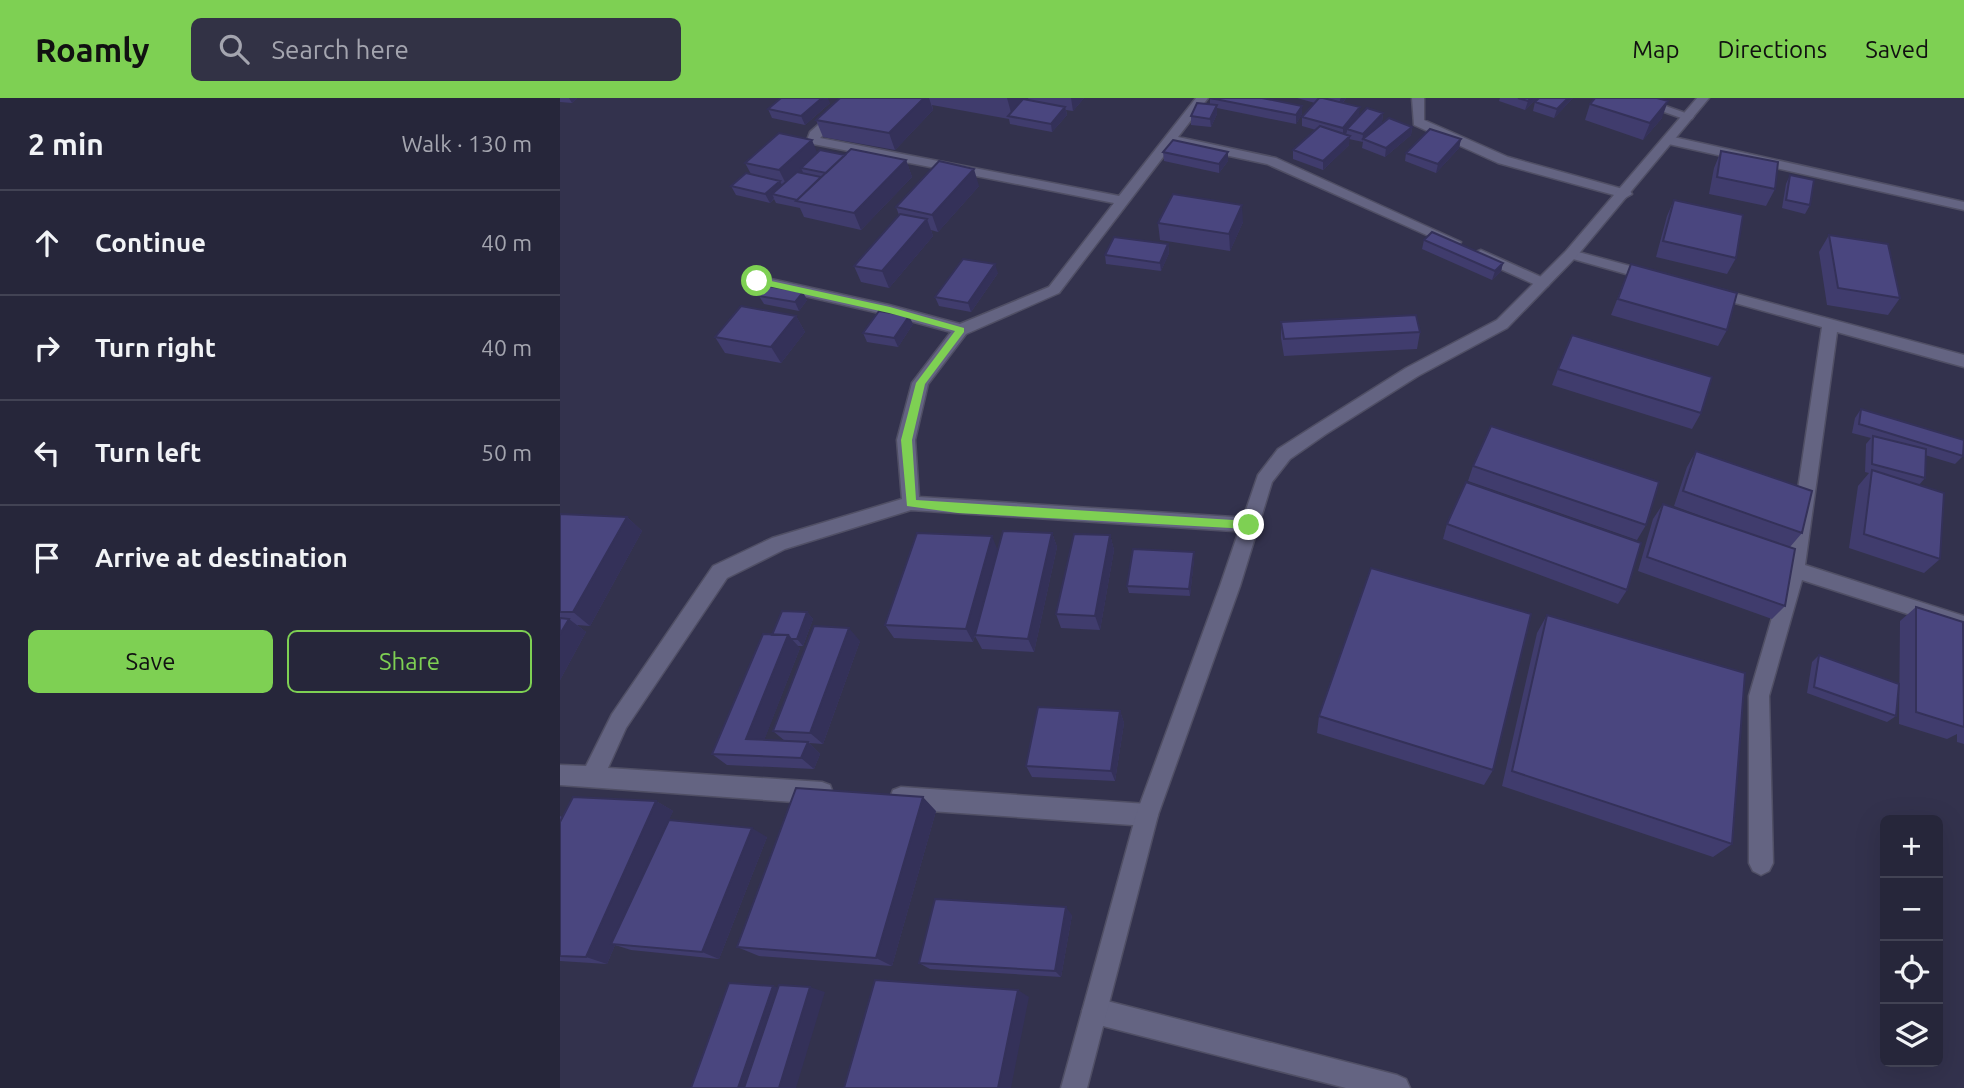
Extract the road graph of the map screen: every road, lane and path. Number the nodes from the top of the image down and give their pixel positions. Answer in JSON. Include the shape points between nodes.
{"nodes":[{"id":1,"x":856,"y":98,"type":"edge"},
{"id":2,"x":1202,"y":98,"type":"edge"},
{"id":3,"x":1418,"y":98,"type":"edge"},
{"id":4,"x":1631,"y":98,"type":"edge"},
{"id":5,"x":1703,"y":98,"type":"edge"},
{"id":6,"x":1688,"y":116,"type":"junction"},
{"id":7,"x":1170,"y":139,"type":"junction"},
{"id":8,"x":1669,"y":140,"type":"junction"},
{"id":9,"x":1625,"y":194,"type":"junction"},
{"id":10,"x":1123,"y":201,"type":"junction"},
{"id":11,"x":1964,"y":206,"type":"edge"},
{"id":12,"x":1572,"y":254,"type":"junction"},
{"id":13,"x":1662,"y":279,"type":"edge"},
{"id":14,"x":757,"y":281,"type":"dead end"},
{"id":15,"x":1543,"y":283,"type":"junction"},
{"id":16,"x":1701,"y":290,"type":"edge"},
{"id":17,"x":1830,"y":326,"type":"junction"},
{"id":18,"x":961,"y":330,"type":"junction"},
{"id":19,"x":1964,"y":361,"type":"edge"},
{"id":20,"x":911,"y":503,"type":"junction"},
{"id":21,"x":1249,"y":525,"type":"junction"},
{"id":22,"x":1795,"y":570,"type":"junction"},
{"id":23,"x":1964,"y":624,"type":"edge"},
{"id":24,"x":560,"y":775,"type":"edge"},
{"id":25,"x":592,"y":777,"type":"junction"},
{"id":26,"x":842,"y":794,"type":"edge"},
{"id":27,"x":883,"y":797,"type":"edge"},
{"id":28,"x":1147,"y":815,"type":"junction"},
{"id":29,"x":1761,"y":863,"type":"dead end"},
{"id":30,"x":1095,"y":1011,"type":"junction"},
{"id":31,"x":1074,"y":1088,"type":"edge"},
{"id":32,"x":1397,"y":1088,"type":"edge"}],
"edges":[{"from":1,"to":10,"type":"street","via":[[813,140]]},
{"from":2,"to":7,"type":"street"},
{"from":3,"to":9,"type":"street","via":[[1418,122],[1503,160]]},
{"from":4,"to":6,"type":"street"},
{"from":5,"to":6,"type":"street"},
{"from":6,"to":8,"type":"street"},
{"from":7,"to":10,"type":"street"},
{"from":7,"to":15,"type":"street","via":[[1271,161]]},
{"from":8,"to":9,"type":"street"},
{"from":8,"to":11,"type":"street"},
{"from":9,"to":12,"type":"street"},
{"from":10,"to":18,"type":"street","via":[[1054,289]]},
{"from":12,"to":13,"type":"street"},
{"from":12,"to":15,"type":"street"},
{"from":14,"to":18,"type":"street"},
{"from":15,"to":21,"type":"street","via":[[1502,324],[1412,372],[1284,454],[1264,480]]},
{"from":16,"to":17,"type":"street"},
{"from":17,"to":19,"type":"street"},
{"from":17,"to":22,"type":"street"},
{"from":18,"to":20,"type":"street","via":[[920,383],[906,440]]},
{"from":20,"to":21,"type":"street"},
{"from":20,"to":25,"type":"street","via":[[779,543],[720,572],[619,721]]},
{"from":21,"to":28,"type":"street"},
{"from":22,"to":23,"type":"street"},
{"from":22,"to":29,"type":"street","via":[[1759,696]]},
{"from":24,"to":25,"type":"street"},
{"from":25,"to":26,"type":"street"},
{"from":27,"to":28,"type":"street"},
{"from":28,"to":30,"type":"street"},
{"from":30,"to":31,"type":"street"},
{"from":30,"to":32,"type":"street"}]}
